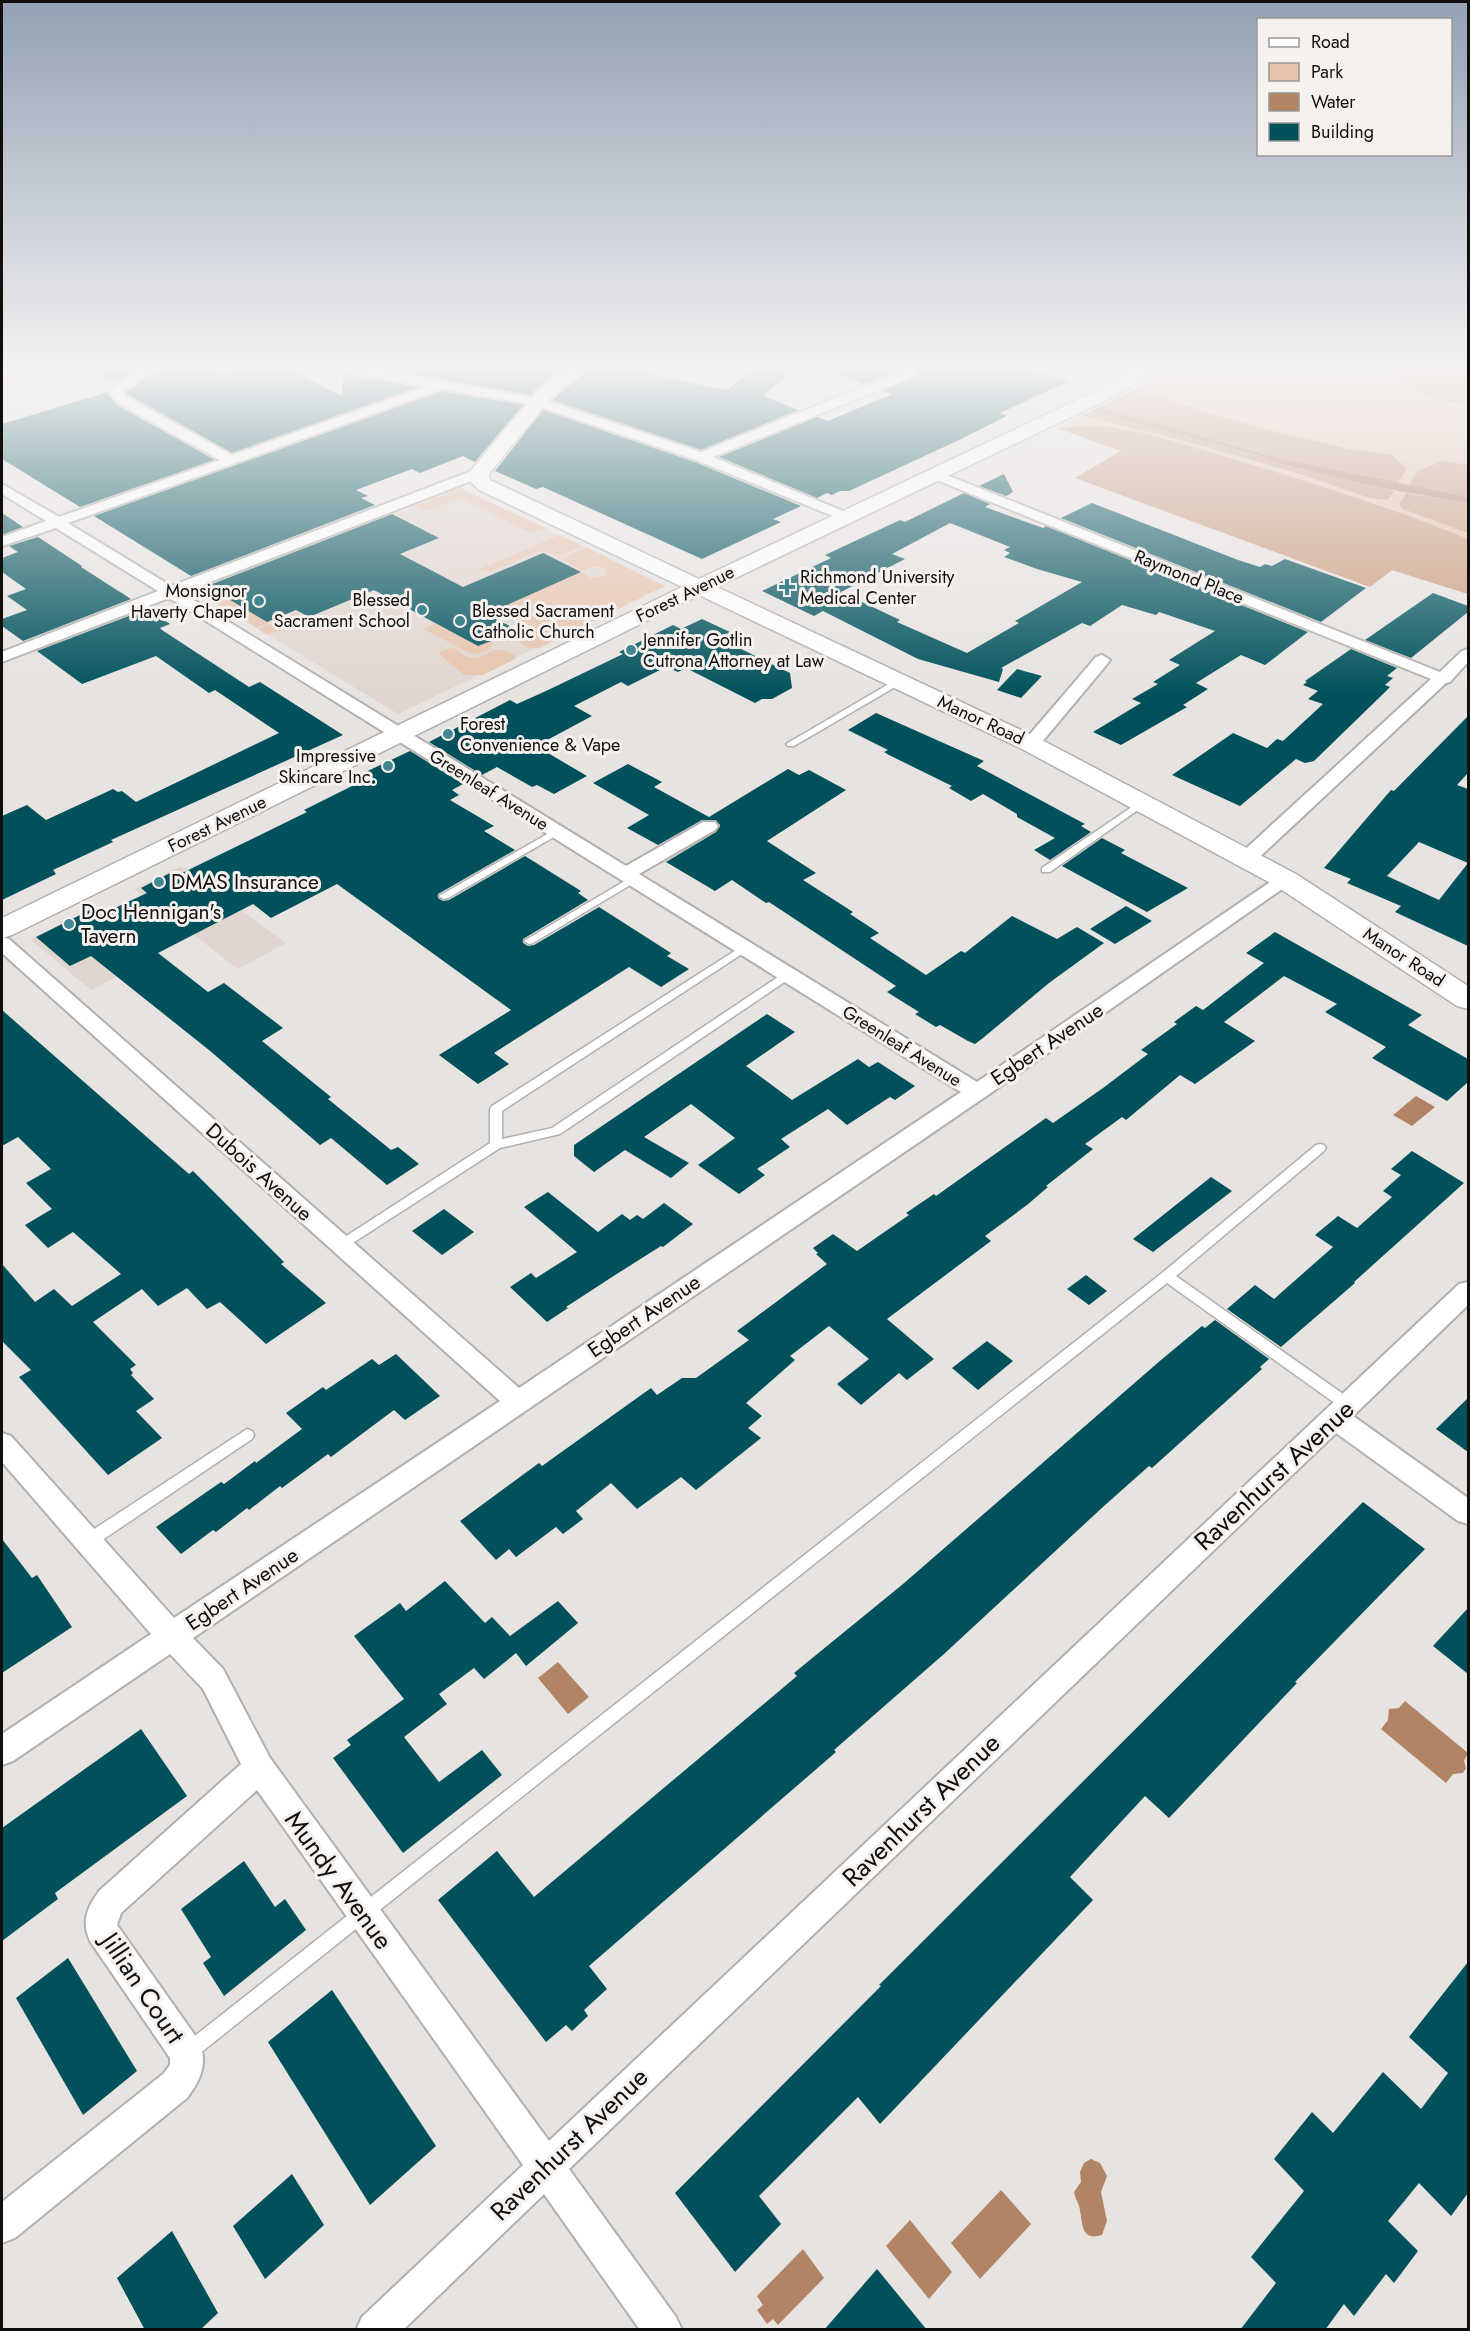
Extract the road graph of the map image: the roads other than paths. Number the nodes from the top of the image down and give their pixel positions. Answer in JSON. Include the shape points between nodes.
{"nodes":[{"id":1,"x":183,"y":477,"type":"edge"},
{"id":2,"x":472,"y":477,"type":"edge"},
{"id":3,"x":479,"y":477,"type":"edge"},
{"id":4,"x":748,"y":477,"type":"edge"},
{"id":5,"x":928,"y":477,"type":"edge"},
{"id":6,"x":941,"y":477,"type":"edge"},
{"id":7,"x":2,"y":488,"type":"edge"},
{"id":8,"x":845,"y":517,"type":"junction"},
{"id":9,"x":57,"y":523,"type":"junction"},
{"id":10,"x":2,"y":542,"type":"edge"},
{"id":11,"x":699,"y":587,"type":"junction"},
{"id":12,"x":168,"y":592,"type":"junction"},
{"id":13,"x":1468,"y":654,"type":"edge"},
{"id":14,"x":2,"y":657,"type":"edge"},
{"id":15,"x":1102,"y":660,"type":"dead end"},
{"id":16,"x":1444,"y":679,"type":"junction"},
{"id":17,"x":899,"y":681,"type":"junction"},
{"id":18,"x":399,"y":735,"type":"junction"},
{"id":19,"x":791,"y":744,"type":"dead end"},
{"id":20,"x":1030,"y":744,"type":"junction"},
{"id":21,"x":1142,"y":803,"type":"junction"},
{"id":22,"x":709,"y":826,"type":"dead end"},
{"id":23,"x":556,"y":831,"type":"junction"},
{"id":24,"x":1246,"y":858,"type":"junction"},
{"id":25,"x":1046,"y":870,"type":"dead end"},
{"id":26,"x":629,"y":877,"type":"junction"},
{"id":27,"x":1286,"y":880,"type":"junction"},
{"id":28,"x":444,"y":896,"type":"dead end"},
{"id":29,"x":2,"y":930,"type":"edge"},
{"id":30,"x":529,"y":941,"type":"dead end"},
{"id":31,"x":2,"y":944,"type":"edge"},
{"id":32,"x":744,"y":948,"type":"junction"},
{"id":33,"x":788,"y":975,"type":"junction"},
{"id":34,"x":1468,"y":999,"type":"edge"},
{"id":35,"x":977,"y":1092,"type":"junction"},
{"id":36,"x":496,"y":1144,"type":"junction"},
{"id":37,"x":1320,"y":1148,"type":"dead end"},
{"id":38,"x":341,"y":1245,"type":"junction"},
{"id":39,"x":1167,"y":1276,"type":"junction"},
{"id":40,"x":1468,"y":1291,"type":"edge"},
{"id":41,"x":517,"y":1401,"type":"junction"},
{"id":42,"x":1341,"y":1411,"type":"junction"},
{"id":43,"x":248,"y":1436,"type":"dead end"},
{"id":44,"x":2,"y":1444,"type":"edge"},
{"id":45,"x":1468,"y":1513,"type":"edge"},
{"id":46,"x":87,"y":1542,"type":"junction"},
{"id":47,"x":173,"y":1637,"type":"junction"},
{"id":48,"x":2,"y":1751,"type":"edge"},
{"id":49,"x":259,"y":1767,"type":"junction"},
{"id":50,"x":363,"y":1912,"type":"junction"},
{"id":51,"x":187,"y":2053,"type":"junction"},
{"id":52,"x":546,"y":2166,"type":"junction"},
{"id":53,"x":2,"y":2225,"type":"edge"},
{"id":54,"x":375,"y":2330,"type":"edge"},
{"id":55,"x":663,"y":2330,"type":"edge"}],
"edges":[{"from":1,"to":9,"type":"street"},
{"from":2,"to":12,"type":"street"},
{"from":3,"to":11,"type":"street","name":"Manor Road","via":[[501,494]]},
{"from":4,"to":8,"type":"street"},
{"from":5,"to":8,"type":"street","name":"Forest Avenue"},
{"from":6,"to":16,"type":"street","name":"Raymond Place"},
{"from":7,"to":9,"type":"street","name":"Greenleaf Avenue"},
{"from":8,"to":11,"type":"street","name":"Forest Avenue"},
{"from":9,"to":10,"type":"street"},
{"from":9,"to":12,"type":"street","name":"Greenleaf Avenue"},
{"from":11,"to":17,"type":"street","name":"Manor Road"},
{"from":11,"to":18,"type":"street","name":"Forest Avenue"},
{"from":12,"to":14,"type":"street"},
{"from":12,"to":18,"type":"street","name":"Greenleaf Avenue"},
{"from":13,"to":16,"type":"street"},
{"from":15,"to":20,"type":"street"},
{"from":16,"to":24,"type":"street"},
{"from":17,"to":19,"type":"lane"},
{"from":17,"to":20,"type":"street","name":"Manor Road"},
{"from":18,"to":23,"type":"street","name":"Greenleaf Avenue"},
{"from":18,"to":29,"type":"street","name":"Forest Avenue"},
{"from":20,"to":21,"type":"street","name":"Manor Road"},
{"from":21,"to":24,"type":"street","name":"Manor Road"},
{"from":21,"to":25,"type":"lane"},
{"from":22,"to":26,"type":"street"},
{"from":23,"to":26,"type":"street","name":"Greenleaf Avenue"},
{"from":23,"to":28,"type":"lane"},
{"from":24,"to":27,"type":"street","name":"Manor Road"},
{"from":26,"to":30,"type":"lane"},
{"from":26,"to":32,"type":"street","name":"Greenleaf Avenue"},
{"from":27,"to":34,"type":"street","name":"Manor Road"},
{"from":27,"to":35,"type":"street","name":"Egbert Avenue"},
{"from":31,"to":38,"type":"street","name":"Dubois Avenue"},
{"from":32,"to":33,"type":"street","name":"Greenleaf Avenue"},
{"from":32,"to":36,"type":"lane","via":[[496,1109]]},
{"from":33,"to":35,"type":"street","name":"Greenleaf Avenue"},
{"from":33,"to":36,"type":"lane","via":[[556,1131]]},
{"from":35,"to":41,"type":"street","name":"Egbert Avenue"},
{"from":36,"to":38,"type":"lane"},
{"from":37,"to":39,"type":"lane"},
{"from":38,"to":41,"type":"street","name":"Dubois Avenue"},
{"from":39,"to":42,"type":"lane"},
{"from":39,"to":50,"type":"lane"},
{"from":40,"to":42,"type":"street","name":"Ravenhurst Avenue"},
{"from":41,"to":47,"type":"street","name":"Egbert Avenue"},
{"from":42,"to":45,"type":"street"},
{"from":42,"to":52,"type":"street","name":"Ravenhurst Avenue"},
{"from":43,"to":46,"type":"lane"},
{"from":44,"to":46,"type":"street","name":"Mundy Avenue"},
{"from":46,"to":47,"type":"street","name":"Mundy Avenue"},
{"from":47,"to":48,"type":"street","name":"Egbert Avenue"},
{"from":47,"to":49,"type":"street","name":"Mundy Avenue","via":[[213,1679]]},
{"from":49,"to":50,"type":"street","name":"Mundy Avenue"},
{"from":49,"to":51,"type":"street","name":"Jillian Court","via":[[110,1902],[101,1917],[101,1930]]},
{"from":50,"to":51,"type":"lane"},
{"from":50,"to":52,"type":"street","name":"Mundy Avenue"},
{"from":51,"to":53,"type":"street","name":"Jillian Court","via":[[189,2065],[175,2086]]},
{"from":52,"to":54,"type":"street","name":"Ravenhurst Avenue"},
{"from":52,"to":55,"type":"street","name":"Mundy Avenue"}]}
